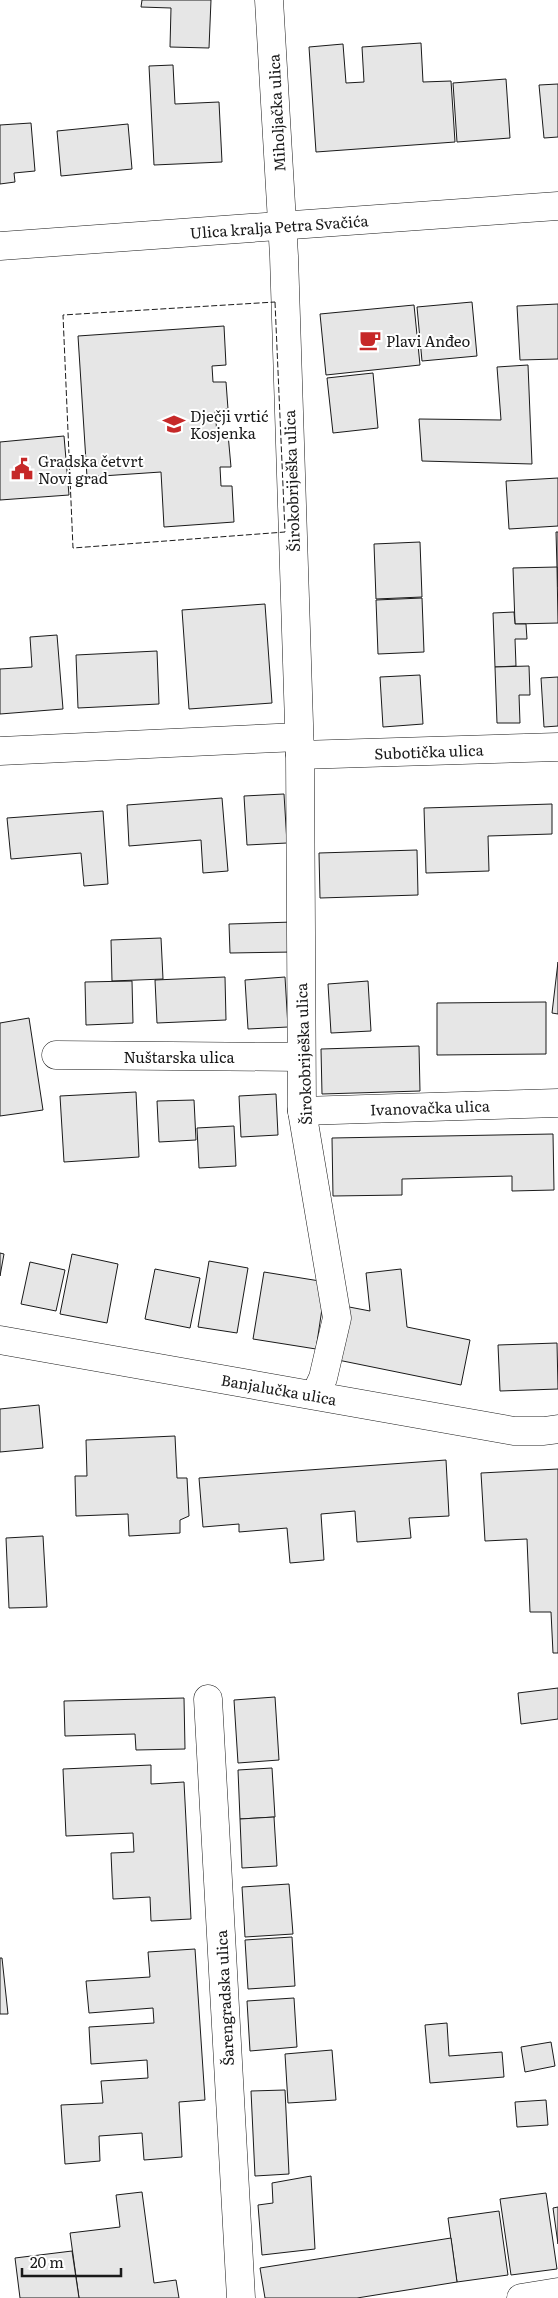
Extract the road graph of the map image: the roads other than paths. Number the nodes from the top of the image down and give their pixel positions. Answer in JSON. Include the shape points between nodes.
{"nodes":[{"id":1,"x":269,"y":0,"type":"edge"},
{"id":2,"x":558,"y":206,"type":"edge"},
{"id":3,"x":282,"y":226,"type":"junction"},
{"id":4,"x":0,"y":246,"type":"edge"},
{"id":5,"x":300,"y":746,"type":"junction"},
{"id":6,"x":558,"y":747,"type":"edge"},
{"id":7,"x":0,"y":751,"type":"edge"},
{"id":8,"x":56,"y":1055,"type":"dead end"},
{"id":9,"x":301,"y":1057,"type":"junction"},
{"id":10,"x":558,"y":1103,"type":"edge"},
{"id":11,"x":302,"y":1111,"type":"junction"},
{"id":12,"x":0,"y":1340,"type":"edge"},
{"id":13,"x":314,"y":1395,"type":"junction"},
{"id":14,"x":558,"y":1429,"type":"edge"},
{"id":15,"x":208,"y":1699,"type":"dead end"},
{"id":16,"x":558,"y":2292,"type":"edge"},
{"id":17,"x":241,"y":2298,"type":"edge"},
{"id":18,"x":520,"y":2298,"type":"edge"}],
"edges":[{"from":1,"to":3,"type":"street","name":"Miholjačka ulica"},
{"from":2,"to":3,"type":"street","name":"Ulica kralja Petra Svačića"},
{"from":3,"to":4,"type":"street","name":"Ulica kralja Petra Svačića"},
{"from":3,"to":5,"type":"street","name":"Širokobriješka ulica"},
{"from":5,"to":6,"type":"street","name":"Subotička ulica"},
{"from":5,"to":7,"type":"street"},
{"from":5,"to":9,"type":"street","name":"Širokobriješka ulica"},
{"from":8,"to":9,"type":"street","name":"Nuštarska ulica"},
{"from":9,"to":11,"type":"street","name":"Širokobriješka ulica"},
{"from":10,"to":11,"type":"street","name":"Ivanovačka ulica"},
{"from":11,"to":13,"type":"street","name":"Širokobriješka ulica","via":[[337,1318],[323,1378]]},
{"from":12,"to":13,"type":"street","name":"Banjalučka ulica"},
{"from":13,"to":14,"type":"street","name":"Banjalučka ulica","via":[[514,1431]]},
{"from":15,"to":17,"type":"street","name":"Šarengradska ulica"},
{"from":16,"to":18,"type":"street"}]}
